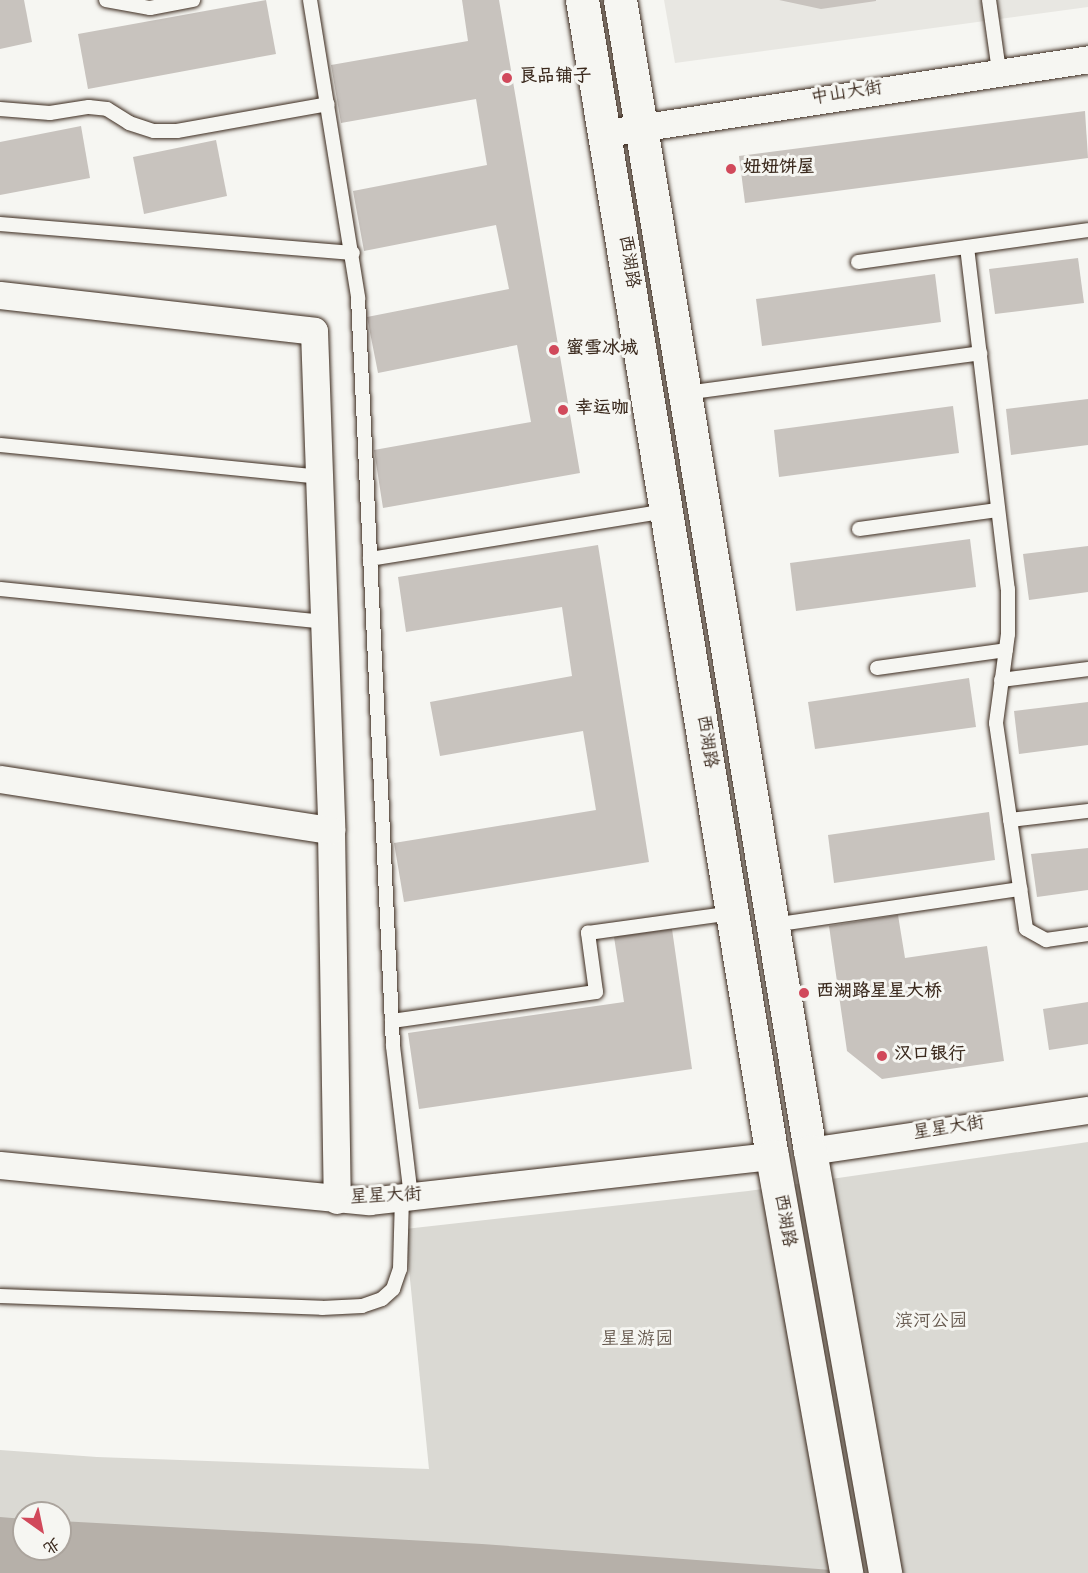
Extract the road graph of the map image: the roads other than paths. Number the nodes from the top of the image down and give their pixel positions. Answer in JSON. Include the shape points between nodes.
{"nodes":[{"id":1,"x":106,"y":0,"type":"edge"},
{"id":2,"x":193,"y":0,"type":"edge"},
{"id":3,"x":310,"y":0,"type":"edge"},
{"id":4,"x":582,"y":0,"type":"edge"},
{"id":5,"x":620,"y":0,"type":"edge"},
{"id":6,"x":989,"y":0,"type":"edge"},
{"id":7,"x":1088,"y":59,"type":"edge"},
{"id":8,"x":999,"y":71,"type":"junction"},
{"id":9,"x":328,"y":104,"type":"junction"},
{"id":10,"x":0,"y":109,"type":"edge"},
{"id":11,"x":642,"y":127,"type":"junction"},
{"id":12,"x":606,"y":133,"type":"junction"},
{"id":13,"x":0,"y":224,"type":"edge"},
{"id":14,"x":1088,"y":230,"type":"edge"},
{"id":15,"x":967,"y":247,"type":"junction"},
{"id":16,"x":353,"y":253,"type":"junction"},
{"id":17,"x":858,"y":262,"type":"dead end"},
{"id":18,"x":0,"y":295,"type":"edge"},
{"id":19,"x":980,"y":353,"type":"junction"},
{"id":20,"x":686,"y":393,"type":"junction"},
{"id":21,"x":0,"y":445,"type":"edge"},
{"id":22,"x":319,"y":477,"type":"junction"},
{"id":23,"x":998,"y":510,"type":"junction"},
{"id":24,"x":668,"y":511,"type":"junction"},
{"id":25,"x":859,"y":529,"type":"dead end"},
{"id":26,"x":370,"y":559,"type":"junction"},
{"id":27,"x":0,"y":589,"type":"edge"},
{"id":28,"x":324,"y":622,"type":"junction"},
{"id":29,"x":1006,"y":650,"type":"junction"},
{"id":30,"x":877,"y":668,"type":"dead end"},
{"id":31,"x":1088,"y":669,"type":"edge"},
{"id":32,"x":1002,"y":680,"type":"junction"},
{"id":33,"x":0,"y":779,"type":"edge"},
{"id":34,"x":1088,"y":810,"type":"edge"},
{"id":35,"x":1010,"y":820,"type":"junction"},
{"id":36,"x":331,"y":830,"type":"junction"},
{"id":37,"x":1020,"y":889,"type":"junction"},
{"id":38,"x":732,"y":913,"type":"junction"},
{"id":39,"x":773,"y":925,"type":"junction"},
{"id":40,"x":1088,"y":934,"type":"edge"},
{"id":41,"x":392,"y":1021,"type":"junction"},
{"id":42,"x":1088,"y":1110,"type":"edge"},
{"id":43,"x":810,"y":1151,"type":"junction"},
{"id":44,"x":772,"y":1156,"type":"junction"},
{"id":45,"x":0,"y":1165,"type":"edge"},
{"id":46,"x":406,"y":1198,"type":"junction"},
{"id":47,"x":337,"y":1200,"type":"junction"},
{"id":48,"x":0,"y":1296,"type":"edge"},
{"id":49,"x":846,"y":1573,"type":"edge"},
{"id":50,"x":885,"y":1573,"type":"edge"}],
"edges":[{"from":1,"to":2,"type":"lane","via":[[150,8]]},
{"from":3,"to":9,"type":"lane"},
{"from":4,"to":12,"type":"main road","name":"西湖路"},
{"from":5,"to":11,"type":"main road","name":"西湖路"},
{"from":6,"to":8,"type":"lane"},
{"from":7,"to":8,"type":"street","name":"中山大街"},
{"from":8,"to":11,"type":"street","name":"中山大街"},
{"from":9,"to":10,"type":"lane","via":[[177,131],[154,131],[129,123],[107,109],[89,107],[50,113]]},
{"from":9,"to":16,"type":"lane"},
{"from":11,"to":12,"type":"street","name":"中山大街"},
{"from":11,"to":20,"type":"main road","name":"西湖路"},
{"from":12,"to":24,"type":"main road","name":"西湖路"},
{"from":13,"to":16,"type":"lane"},
{"from":14,"to":15,"type":"lane"},
{"from":15,"to":17,"type":"lane"},
{"from":15,"to":19,"type":"lane"},
{"from":16,"to":26,"type":"lane"},
{"from":18,"to":22,"type":"street","via":[[314,331]]},
{"from":19,"to":20,"type":"lane"},
{"from":19,"to":23,"type":"lane"},
{"from":20,"to":39,"type":"main road","name":"西湖路"},
{"from":21,"to":22,"type":"lane"},
{"from":22,"to":28,"type":"street"},
{"from":23,"to":25,"type":"lane"},
{"from":23,"to":29,"type":"lane","via":[[1009,610]]},
{"from":24,"to":26,"type":"lane"},
{"from":24,"to":38,"type":"main road","name":"西湖路"},
{"from":26,"to":41,"type":"lane"},
{"from":27,"to":28,"type":"lane"},
{"from":28,"to":36,"type":"street"},
{"from":29,"to":30,"type":"lane"},
{"from":29,"to":32,"type":"lane"},
{"from":31,"to":32,"type":"lane"},
{"from":32,"to":35,"type":"lane","via":[[996,723]]},
{"from":33,"to":36,"type":"street"},
{"from":34,"to":35,"type":"lane"},
{"from":35,"to":37,"type":"lane"},
{"from":36,"to":47,"type":"street"},
{"from":37,"to":39,"type":"lane"},
{"from":37,"to":40,"type":"lane","via":[[1026,929],[1036,937],[1047,940]]},
{"from":38,"to":41,"type":"lane","via":[[588,933],[596,992]]},
{"from":38,"to":44,"type":"main road","name":"西湖路"},
{"from":39,"to":43,"type":"main road","name":"西湖路"},
{"from":41,"to":46,"type":"lane"},
{"from":42,"to":43,"type":"street","name":"星星大街"},
{"from":43,"to":50,"type":"main road","name":"西湖路"},
{"from":44,"to":46,"type":"street","name":"星星大街"},
{"from":44,"to":49,"type":"main road","name":"西湖路"},
{"from":45,"to":47,"type":"street","name":"星星大街"},
{"from":46,"to":47,"type":"street","name":"星星大街"},
{"from":46,"to":48,"type":"lane","via":[[400,1269],[393,1289],[382,1299],[362,1306]]}]}
